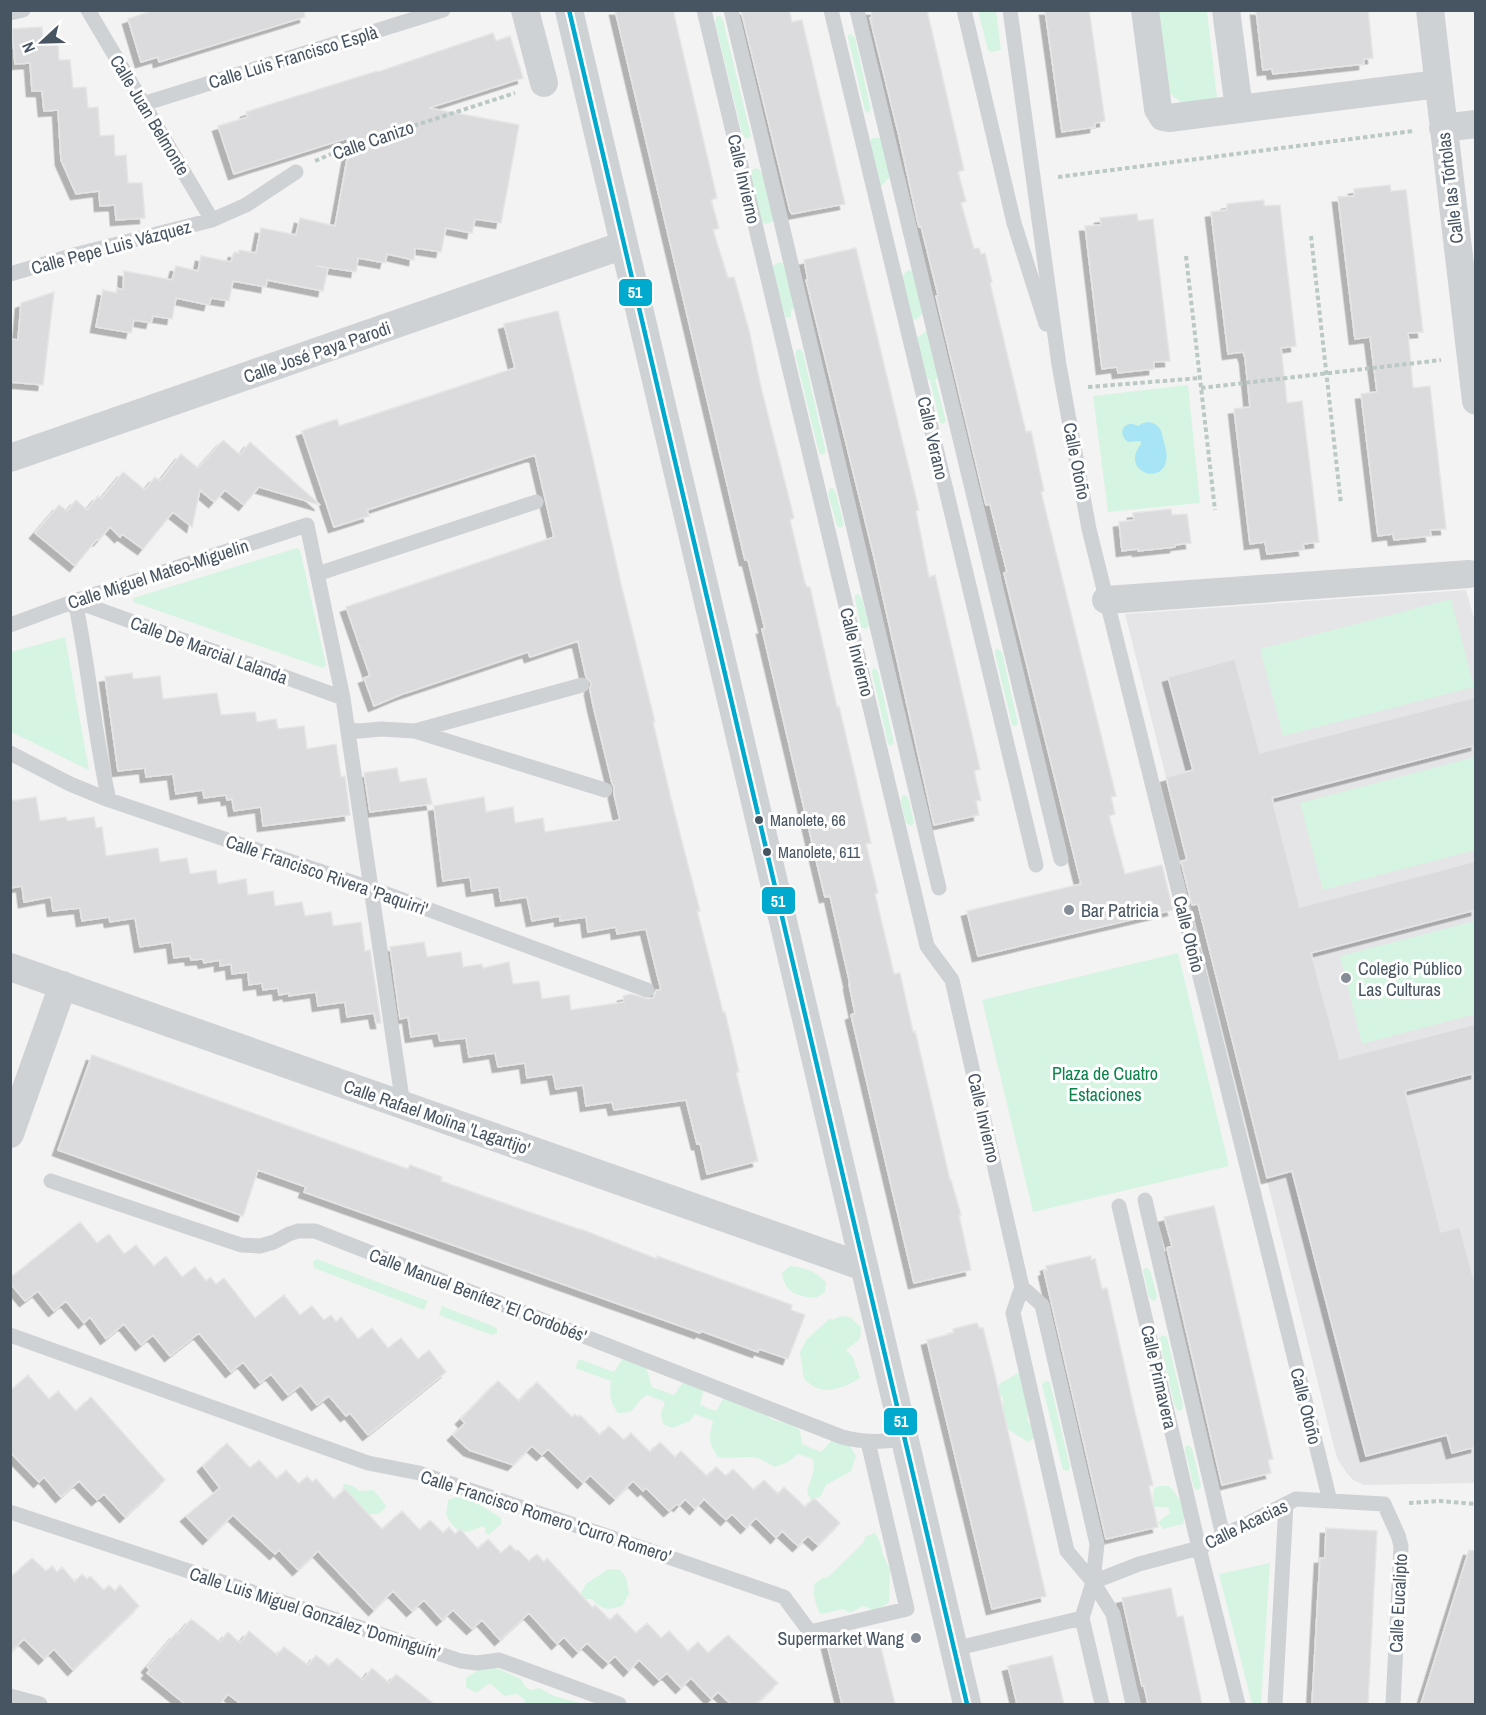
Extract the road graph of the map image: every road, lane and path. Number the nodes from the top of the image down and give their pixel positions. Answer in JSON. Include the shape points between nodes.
{"nodes":[{"id":1,"x":23,"y":10,"type":"edge"},
{"id":2,"x":88,"y":10,"type":"edge"},
{"id":3,"x":443,"y":10,"type":"edge"},
{"id":4,"x":525,"y":10,"type":"edge"},
{"id":5,"x":569,"y":10,"type":"edge"},
{"id":6,"x":704,"y":10,"type":"edge"},
{"id":7,"x":731,"y":10,"type":"edge"},
{"id":8,"x":831,"y":10,"type":"edge"},
{"id":9,"x":857,"y":10,"type":"edge"},
{"id":10,"x":964,"y":10,"type":"edge"},
{"id":11,"x":1010,"y":10,"type":"edge"},
{"id":12,"x":1145,"y":10,"type":"edge"},
{"id":13,"x":1226,"y":10,"type":"edge"},
{"id":14,"x":1430,"y":10,"type":"edge"},
{"id":15,"x":10,"y":13,"type":"edge"},
{"id":16,"x":544,"y":83,"type":"joint"},
{"id":17,"x":1438,"y":84,"type":"junction"},
{"id":18,"x":143,"y":104,"type":"junction"},
{"id":19,"x":1239,"y":109,"type":"junction"},
{"id":20,"x":1476,"y":123,"type":"edge"},
{"id":21,"x":1443,"y":128,"type":"junction"},
{"id":22,"x":296,"y":172,"type":"joint"},
{"id":23,"x":1033,"y":180,"type":"junction"},
{"id":24,"x":212,"y":220,"type":"junction"},
{"id":25,"x":1311,"y":236,"type":"dead end"},
{"id":26,"x":624,"y":245,"type":"junction"},
{"id":27,"x":1186,"y":256,"type":"dead end"},
{"id":28,"x":10,"y":274,"type":"edge"},
{"id":29,"x":1469,"y":281,"type":"edge"},
{"id":30,"x":1470,"y":356,"type":"junction"},
{"id":31,"x":1059,"y":365,"type":"junction"},
{"id":32,"x":1326,"y":373,"type":"junction"},
{"id":33,"x":1200,"y":378,"type":"junction"},
{"id":34,"x":1201,"y":388,"type":"junction"},
{"id":35,"x":1063,"y":389,"type":"junction"},
{"id":36,"x":1476,"y":401,"type":"edge"},
{"id":37,"x":10,"y":458,"type":"edge"},
{"id":38,"x":536,"y":502,"type":"dead end"},
{"id":39,"x":1341,"y":504,"type":"dead end"},
{"id":40,"x":1215,"y":510,"type":"dead end"},
{"id":41,"x":317,"y":574,"type":"junction"},
{"id":42,"x":1469,"y":574,"type":"dead end"},
{"id":43,"x":1106,"y":600,"type":"junction"},
{"id":44,"x":75,"y":601,"type":"junction"},
{"id":45,"x":10,"y":625,"type":"edge"},
{"id":46,"x":582,"y":685,"type":"dead end"},
{"id":47,"x":343,"y":698,"type":"junction"},
{"id":48,"x":348,"y":730,"type":"junction"},
{"id":49,"x":415,"y":731,"type":"junction"},
{"id":50,"x":10,"y":753,"type":"edge"},
{"id":51,"x":605,"y":790,"type":"dead end"},
{"id":52,"x":109,"y":800,"type":"junction"},
{"id":53,"x":1060,"y":859,"type":"dead end"},
{"id":54,"x":1036,"y":865,"type":"dead end"},
{"id":55,"x":939,"y":888,"type":"dead end"},
{"id":56,"x":372,"y":889,"type":"junction"},
{"id":57,"x":10,"y":967,"type":"edge"},
{"id":58,"x":63,"y":985,"type":"junction"},
{"id":59,"x":647,"y":990,"type":"dead end"},
{"id":60,"x":403,"y":1105,"type":"junction"},
{"id":61,"x":10,"y":1134,"type":"edge"},
{"id":62,"x":51,"y":1181,"type":"dead end"},
{"id":63,"x":1144,"y":1200,"type":"dead end"},
{"id":64,"x":1119,"y":1206,"type":"dead end"},
{"id":65,"x":864,"y":1267,"type":"junction"},
{"id":66,"x":1023,"y":1287,"type":"junction"},
{"id":67,"x":10,"y":1335,"type":"edge"},
{"id":68,"x":904,"y":1438,"type":"junction"},
{"id":69,"x":868,"y":1442,"type":"junction"},
{"id":70,"x":1330,"y":1501,"type":"junction"},
{"id":71,"x":1286,"y":1504,"type":"junction"},
{"id":72,"x":1384,"y":1504,"type":"junction"},
{"id":73,"x":1476,"y":1504,"type":"edge"},
{"id":74,"x":10,"y":1512,"type":"edge"},
{"id":75,"x":1223,"y":1536,"type":"junction"},
{"id":76,"x":1198,"y":1548,"type":"junction"},
{"id":77,"x":1093,"y":1582,"type":"junction"},
{"id":78,"x":1082,"y":1618,"type":"junction"},
{"id":79,"x":954,"y":1649,"type":"junction"},
{"id":80,"x":10,"y":1696,"type":"edge"},
{"id":81,"x":40,"y":1704,"type":"edge"},
{"id":82,"x":619,"y":1704,"type":"edge"},
{"id":83,"x":967,"y":1704,"type":"edge"},
{"id":84,"x":1102,"y":1704,"type":"edge"},
{"id":85,"x":1133,"y":1704,"type":"edge"},
{"id":86,"x":1239,"y":1704,"type":"edge"},
{"id":87,"x":1275,"y":1704,"type":"edge"},
{"id":88,"x":1393,"y":1704,"type":"edge"}],
"edges":[{"from":1,"to":15,"type":"lane"},
{"from":2,"to":18,"type":"lane","name":"Calle Juan Belmonte"},
{"from":3,"to":18,"type":"lane","name":"Calle Luis Francisco Esplà"},
{"from":4,"to":16,"type":"street"},
{"from":5,"to":26,"type":"street"},
{"from":6,"to":66,"type":"lane","name":"Calle Invierno","via":[[927,946],[952,980]]},
{"from":7,"to":55,"type":"lane","name":"Calle Invierno"},
{"from":8,"to":54,"type":"lane","name":"Calle Verano"},
{"from":9,"to":53,"type":"lane","name":"Calle Verano"},
{"from":10,"to":31,"type":"lane","name":"Calle Otoño","via":[[1014,223]]},
{"from":11,"to":23,"type":"lane","name":"Calle Otoño"},
{"from":12,"to":19,"type":"street","via":[[1159,114],[1169,118]]},
{"from":13,"to":19,"type":"street"},
{"from":14,"to":17,"type":"street","name":"Calle las Tórtolas"},
{"from":16,"to":22,"type":"path","name":"Calle Canizo","via":[[345,148]]},
{"from":17,"to":19,"type":"street"},
{"from":17,"to":21,"type":"street","name":"Calle las Tórtolas"},
{"from":18,"to":24,"type":"lane","name":"Calle Juan Belmonte"},
{"from":20,"to":21,"type":"street"},
{"from":21,"to":23,"type":"path"},
{"from":21,"to":29,"type":"street","name":"Calle las Tórtolas"},
{"from":22,"to":24,"type":"lane","via":[[246,205]]},
{"from":23,"to":31,"type":"lane","name":"Calle Otoño"},
{"from":24,"to":28,"type":"lane","name":"Calle Pepe Luis Vázquez"},
{"from":25,"to":32,"type":"path"},
{"from":26,"to":37,"type":"street","name":"Calle José Paya Parodi"},
{"from":26,"to":65,"type":"street"},
{"from":27,"to":33,"type":"path"},
{"from":29,"to":30,"type":"street","name":"Calle las Tórtolas"},
{"from":30,"to":32,"type":"path"},
{"from":30,"to":36,"type":"street","name":"Calle las Tórtolas"},
{"from":31,"to":35,"type":"lane","name":"Calle Otoño"},
{"from":32,"to":34,"type":"path"},
{"from":32,"to":39,"type":"path"},
{"from":33,"to":34,"type":"path"},
{"from":33,"to":35,"type":"path"},
{"from":34,"to":40,"type":"path"},
{"from":35,"to":43,"type":"lane","name":"Calle Otoño"},
{"from":38,"to":41,"type":"lane"},
{"from":41,"to":44,"type":"lane","name":"Calle Miguel Mateo-Miguelin","via":[[307,525]]},
{"from":41,"to":47,"type":"lane"},
{"from":42,"to":43,"type":"street"},
{"from":43,"to":70,"type":"lane","name":"Calle Otoño"},
{"from":44,"to":45,"type":"lane","name":"Calle Miguel Mateo-Miguelin"},
{"from":44,"to":47,"type":"lane","name":"Calle De Marcial Lalanda"},
{"from":44,"to":52,"type":"lane"},
{"from":46,"to":49,"type":"lane"},
{"from":47,"to":48,"type":"lane"},
{"from":48,"to":49,"type":"lane"},
{"from":48,"to":56,"type":"lane"},
{"from":49,"to":51,"type":"lane"},
{"from":50,"to":52,"type":"lane","name":"Calle Francisco Rivera 'Paquirri'"},
{"from":52,"to":56,"type":"lane","name":"Calle Francisco Rivera 'Paquirri'"},
{"from":56,"to":59,"type":"lane","name":"Calle Francisco Rivera 'Paquirri'"},
{"from":56,"to":60,"type":"lane"},
{"from":57,"to":58,"type":"street","name":"Calle Rafael Molina 'Lagartijo'"},
{"from":58,"to":60,"type":"street","name":"Calle Rafael Molina 'Lagartijo'"},
{"from":58,"to":61,"type":"street"},
{"from":60,"to":65,"type":"street","name":"Calle Rafael Molina 'Lagartijo'"},
{"from":62,"to":69,"type":"lane","name":"Calle Manuel Benítez 'El Cordobés'","via":[[241,1245],[261,1246],[298,1231],[315,1231],[842,1437]]},
{"from":63,"to":75,"type":"lane","name":"Calle Primavera"},
{"from":64,"to":76,"type":"lane","name":"Calle Primavera"},
{"from":65,"to":68,"type":"street"},
{"from":66,"to":77,"type":"lane","name":"Calle Invierno","via":[[1042,1305],[1097,1544]]},
{"from":66,"to":77,"type":"lane","via":[[1013,1313],[1067,1551]]},
{"from":67,"to":69,"type":"lane","name":"Calle Francisco Romero 'Curro Romero'","via":[[368,1463],[419,1473],[784,1598],[810,1632],[907,1609]]},
{"from":68,"to":69,"type":"lane","name":"Calle Manuel Benítez 'El Cordobés'"},
{"from":68,"to":79,"type":"street"},
{"from":70,"to":71,"type":"lane","name":"Calle Acacias","via":[[1296,1499]]},
{"from":70,"to":72,"type":"lane","name":"Calle Acacias"},
{"from":71,"to":75,"type":"lane","name":"Calle Acacias"},
{"from":71,"to":87,"type":"lane"},
{"from":72,"to":73,"type":"path"},
{"from":72,"to":88,"type":"lane","name":"Calle Eucalipto","via":[[1401,1546]]},
{"from":74,"to":82,"type":"lane","name":"Calle Luis Miguel González 'Dominguín'","via":[[461,1661],[499,1660]]},
{"from":75,"to":76,"type":"lane","name":"Calle Acacias"},
{"from":76,"to":77,"type":"lane","name":"Calle Acacias","via":[[1138,1564]]},
{"from":76,"to":86,"type":"lane","name":"Calle Primavera"},
{"from":77,"to":78,"type":"lane","name":"Calle Invierno"},
{"from":77,"to":85,"type":"lane","via":[[1113,1614]]},
{"from":78,"to":79,"type":"lane"},
{"from":78,"to":84,"type":"lane"},
{"from":79,"to":83,"type":"street"},
{"from":80,"to":81,"type":"lane"}]}
